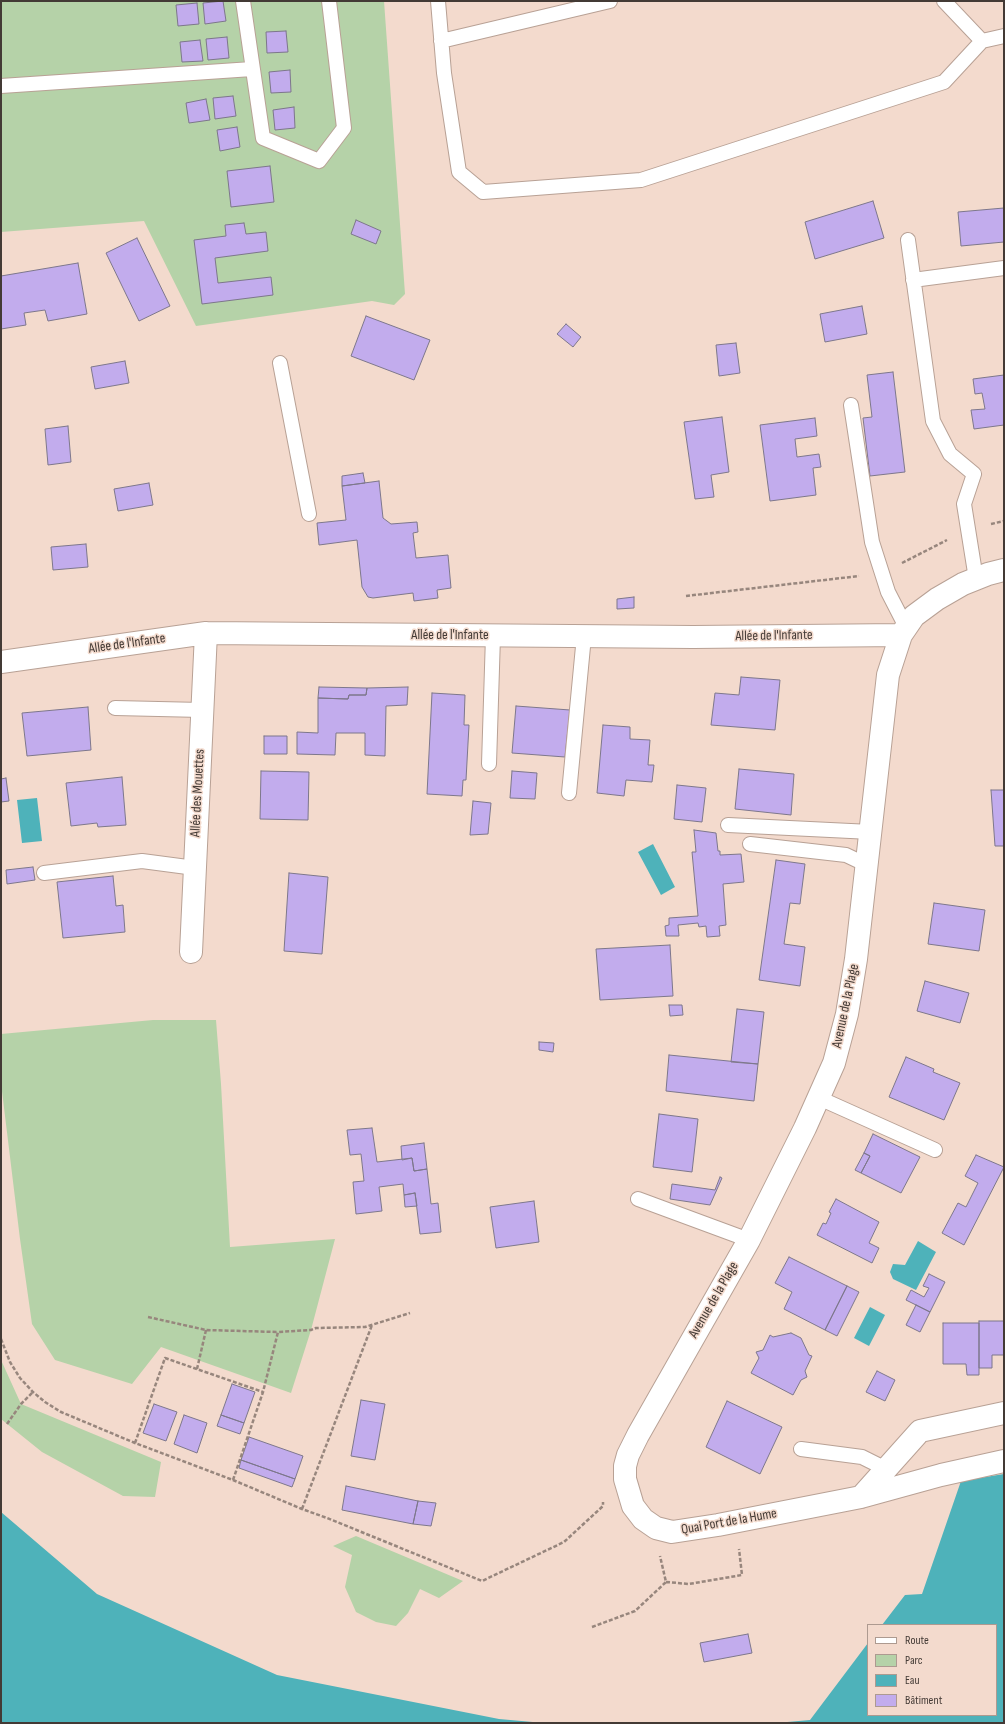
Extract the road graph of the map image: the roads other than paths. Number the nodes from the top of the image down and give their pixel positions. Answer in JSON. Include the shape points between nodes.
{"nodes":[{"id":1,"x":243,"y":1,"type":"edge"},
{"id":2,"x":329,"y":1,"type":"edge"},
{"id":3,"x":438,"y":1,"type":"edge"},
{"id":4,"x":610,"y":1,"type":"edge"},
{"id":5,"x":944,"y":1,"type":"edge"},
{"id":6,"x":1004,"y":36,"type":"edge"},
{"id":7,"x":441,"y":41,"type":"junction"},
{"id":8,"x":982,"y":41,"type":"junction"},
{"id":9,"x":252,"y":69,"type":"junction"},
{"id":10,"x":1,"y":86,"type":"edge"},
{"id":11,"x":908,"y":240,"type":"dead end"},
{"id":12,"x":1004,"y":268,"type":"edge"},
{"id":13,"x":913,"y":280,"type":"junction"},
{"id":14,"x":280,"y":363,"type":"dead end"},
{"id":15,"x":850,"y":405,"type":"dead end"},
{"id":16,"x":309,"y":514,"type":"dead end"},
{"id":17,"x":1004,"y":570,"type":"edge"},
{"id":18,"x":976,"y":579,"type":"junction"},
{"id":19,"x":904,"y":631,"type":"junction"},
{"id":20,"x":206,"y":633,"type":"junction"},
{"id":21,"x":493,"y":636,"type":"junction"},
{"id":22,"x":584,"y":636,"type":"junction"},
{"id":23,"x":1,"y":662,"type":"edge"},
{"id":24,"x":115,"y":708,"type":"dead end"},
{"id":25,"x":202,"y":710,"type":"junction"},
{"id":26,"x":490,"y":764,"type":"dead end"},
{"id":27,"x":569,"y":793,"type":"dead end"},
{"id":28,"x":728,"y":825,"type":"dead end"},
{"id":29,"x":871,"y":832,"type":"junction"},
{"id":30,"x":750,"y":844,"type":"dead end"},
{"id":31,"x":867,"y":865,"type":"junction"},
{"id":32,"x":195,"y":868,"type":"junction"},
{"id":33,"x":44,"y":873,"type":"dead end"},
{"id":34,"x":191,"y":952,"type":"dead end"},
{"id":35,"x":819,"y":1098,"type":"junction"},
{"id":36,"x":935,"y":1150,"type":"dead end"},
{"id":37,"x":638,"y":1199,"type":"dead end"},
{"id":38,"x":749,"y":1240,"type":"junction"},
{"id":39,"x":1004,"y":1414,"type":"edge"},
{"id":40,"x":801,"y":1449,"type":"dead end"},
{"id":41,"x":628,"y":1455,"type":"joint"},
{"id":42,"x":1004,"y":1461,"type":"edge"},
{"id":43,"x":886,"y":1469,"type":"junction"},
{"id":44,"x":861,"y":1497,"type":"junction"}],
"edges":[{"from":1,"to":9,"type":"lane"},
{"from":2,"to":9,"type":"lane","via":[[344,128],[319,161],[263,138]]},
{"from":3,"to":7,"type":"lane"},
{"from":4,"to":7,"type":"lane"},
{"from":5,"to":8,"type":"lane"},
{"from":6,"to":8,"type":"lane"},
{"from":7,"to":8,"type":"lane","via":[[458,172],[483,192],[641,180],[944,82]]},
{"from":9,"to":10,"type":"lane"},
{"from":11,"to":13,"type":"lane"},
{"from":12,"to":13,"type":"lane"},
{"from":13,"to":18,"type":"lane","via":[[933,422],[950,454],[974,474],[964,504]]},
{"from":14,"to":16,"type":"lane"},
{"from":15,"to":19,"type":"lane","via":[[872,542]]},
{"from":17,"to":18,"type":"street","name":"Avenue de la Plage"},
{"from":18,"to":19,"type":"street","name":"Avenue de la Plage","via":[[937,599],[914,616]]},
{"from":19,"to":22,"type":"street","name":"Allée de l'Infante","via":[[700,637]]},
{"from":19,"to":29,"type":"street","name":"Avenue de la Plage","via":[[888,675]]},
{"from":20,"to":21,"type":"street","name":"Allée de l'Infante"},
{"from":20,"to":23,"type":"street","name":"Allée de l'Infante"},
{"from":20,"to":25,"type":"street","name":"Allée des Mouettes"},
{"from":21,"to":22,"type":"street","name":"Allée de l'Infante"},
{"from":21,"to":26,"type":"lane"},
{"from":22,"to":27,"type":"lane"},
{"from":24,"to":25,"type":"lane"},
{"from":25,"to":32,"type":"street","name":"Allée des Mouettes"},
{"from":28,"to":29,"type":"lane"},
{"from":29,"to":31,"type":"street","name":"Avenue de la Plage"},
{"from":30,"to":31,"type":"lane","via":[[846,855]]},
{"from":31,"to":35,"type":"street","name":"Avenue de la Plage","via":[[847,1014],[834,1064]]},
{"from":32,"to":33,"type":"lane","via":[[142,861]]},
{"from":32,"to":34,"type":"street","name":"Allée des Mouettes"},
{"from":35,"to":36,"type":"lane"},
{"from":35,"to":38,"type":"street","name":"Avenue de la Plage"},
{"from":37,"to":38,"type":"lane"},
{"from":38,"to":41,"type":"street","name":"Avenue de la Plage"},
{"from":39,"to":43,"type":"street","via":[[920,1431]]},
{"from":40,"to":43,"type":"lane","via":[[862,1457]]},
{"from":41,"to":44,"type":"street","name":"Quai Port de la Hume","via":[[625,1479],[633,1506],[643,1519],[656,1528],[672,1532]]},
{"from":42,"to":44,"type":"street","name":"Quai Port de la Hume","via":[[941,1474]]},
{"from":43,"to":44,"type":"street"}]}
